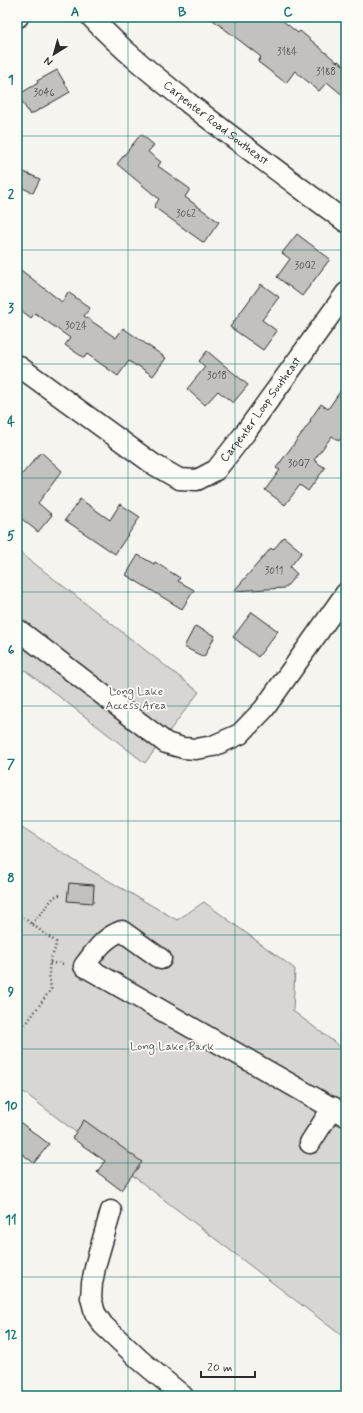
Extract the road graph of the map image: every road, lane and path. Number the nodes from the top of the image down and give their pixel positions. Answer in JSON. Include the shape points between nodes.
{"nodes":[{"id":1,"x":91,"y":17,"type":"edge"},
{"id":2,"x":346,"y":222,"type":"edge"},
{"id":3,"x":346,"y":293,"type":"edge"},
{"id":4,"x":17,"y":364,"type":"edge"},
{"id":5,"x":346,"y":593,"type":"edge"},
{"id":6,"x":17,"y":629,"type":"edge"},
{"id":7,"x":62,"y":894,"type":"dead end"},
{"id":8,"x":17,"y":913,"type":"edge"},
{"id":9,"x":32,"y":924,"type":"junction"},
{"id":10,"x":161,"y":959,"type":"dead end"},
{"id":11,"x":17,"y":1028,"type":"edge"},
{"id":12,"x":339,"y":1112,"type":"edge"},
{"id":13,"x":310,"y":1143,"type":"dead end"},
{"id":14,"x":111,"y":1211,"type":"dead end"},
{"id":15,"x":183,"y":1396,"type":"edge"}],
"edges":[{"from":1,"to":2,"type":"street","name":"Carpenter Road Southeast","via":[[149,71]]},
{"from":3,"to":4,"type":"street","name":"Carpenter Loop Southeast","via":[[216,470],[196,480],[179,479],[153,464]]},
{"from":5,"to":6,"type":"street","via":[[264,709],[240,734],[213,746],[196,749],[166,743]]},
{"from":7,"to":9,"type":"path","via":[[54,897]]},
{"from":8,"to":9,"type":"path"},
{"from":9,"to":11,"type":"path","via":[[56,942],[49,972],[51,989],[26,1024]]},
{"from":10,"to":12,"type":"street","via":[[122,931],[104,940],[84,966]]},
{"from":12,"to":13,"type":"street"},
{"from":14,"to":15,"type":"street","via":[[92,1283],[91,1298],[95,1313],[103,1325],[140,1360]]}]}
